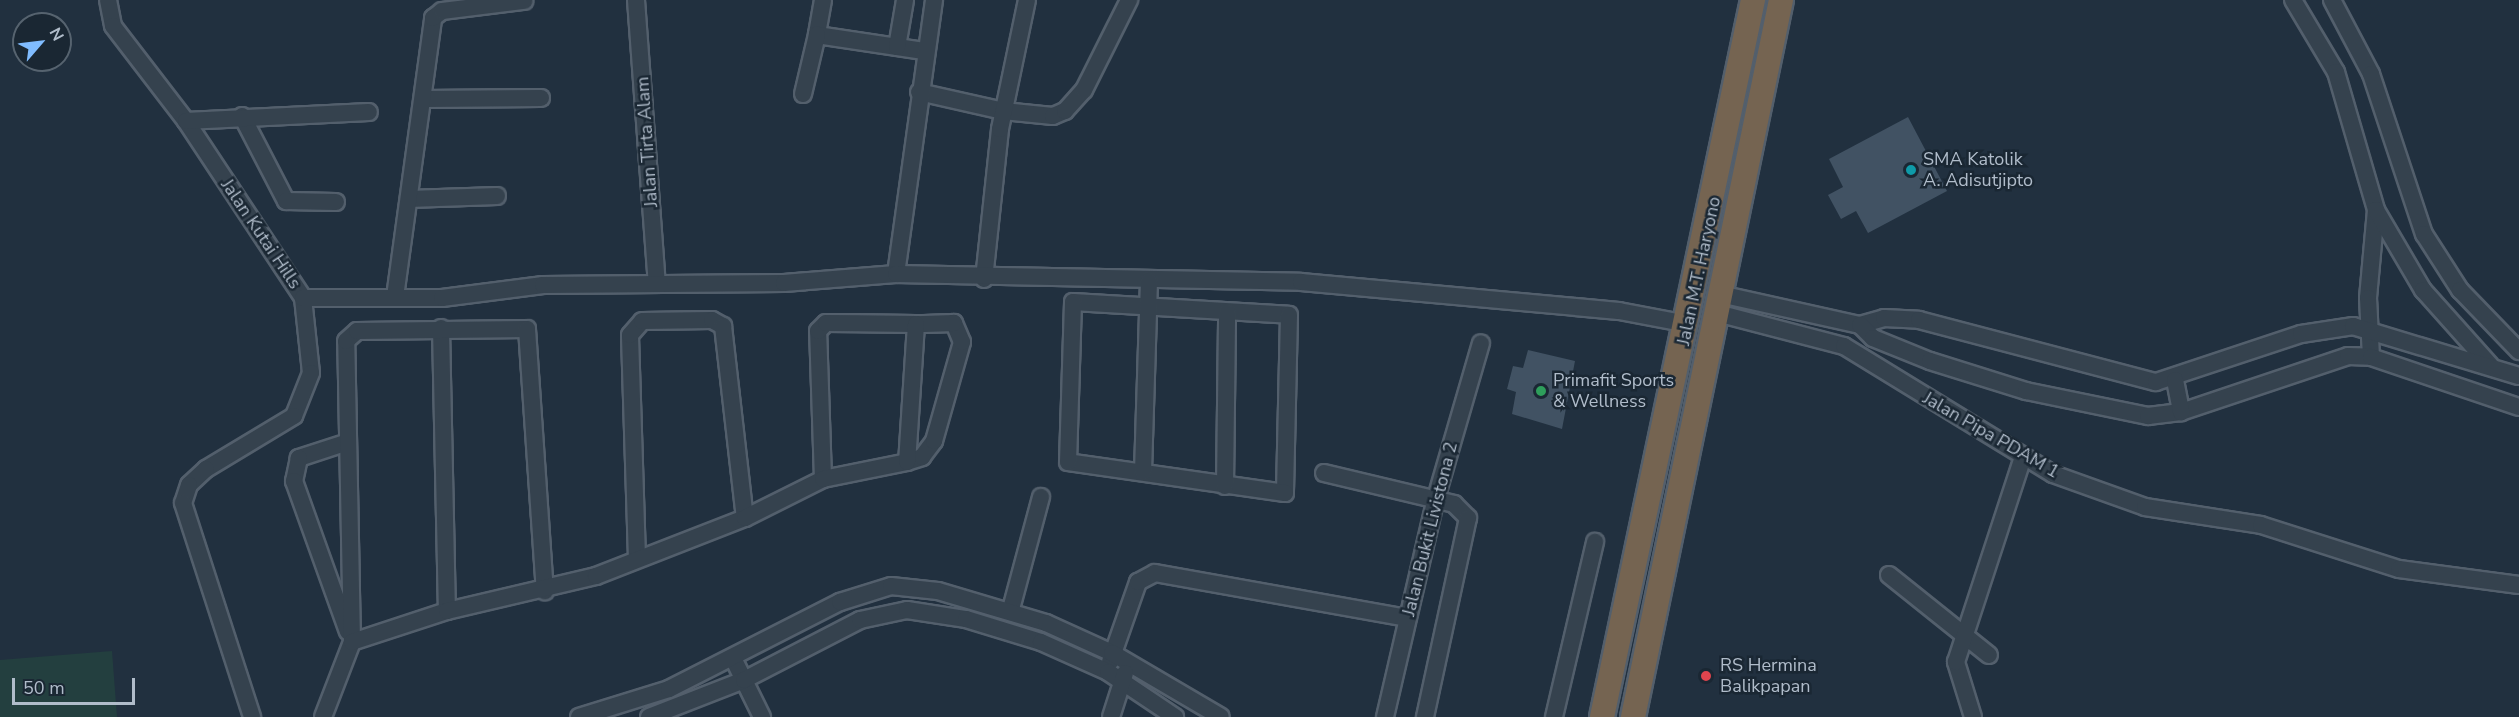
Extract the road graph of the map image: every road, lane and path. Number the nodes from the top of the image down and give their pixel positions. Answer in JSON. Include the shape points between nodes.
{"nodes":[{"id":1,"x":108,"y":0,"type":"edge"},
{"id":2,"x":636,"y":0,"type":"edge"},
{"id":3,"x":823,"y":0,"type":"edge"},
{"id":4,"x":905,"y":0,"type":"edge"},
{"id":5,"x":934,"y":0,"type":"edge"},
{"id":6,"x":1027,"y":0,"type":"edge"},
{"id":7,"x":1130,"y":0,"type":"edge"},
{"id":8,"x":1753,"y":0,"type":"edge"},
{"id":9,"x":1781,"y":0,"type":"edge"},
{"id":10,"x":2293,"y":0,"type":"edge"},
{"id":11,"x":2332,"y":0,"type":"edge"},
{"id":12,"x":524,"y":1,"type":"edge"},
{"id":13,"x":817,"y":35,"type":"junction"},
{"id":14,"x":897,"y":47,"type":"junction"},
{"id":15,"x":924,"y":51,"type":"junction"},
{"id":16,"x":919,"y":92,"type":"junction"},
{"id":17,"x":803,"y":94,"type":"dead end"},
{"id":18,"x":541,"y":98,"type":"dead end"},
{"id":19,"x":424,"y":99,"type":"junction"},
{"id":20,"x":1003,"y":111,"type":"junction"},
{"id":21,"x":369,"y":112,"type":"dead end"},
{"id":22,"x":242,"y":116,"type":"junction"},
{"id":23,"x":186,"y":121,"type":"junction"},
{"id":24,"x":497,"y":196,"type":"dead end"},
{"id":25,"x":409,"y":199,"type":"junction"},
{"id":26,"x":336,"y":202,"type":"dead end"},
{"id":27,"x":2376,"y":210,"type":"junction"},
{"id":28,"x":2443,"y":266,"type":"junction"},
{"id":29,"x":896,"y":274,"type":"junction"},
{"id":30,"x":984,"y":279,"type":"junction"},
{"id":31,"x":1149,"y":280,"type":"junction"},
{"id":32,"x":2419,"y":282,"type":"junction"},
{"id":33,"x":657,"y":283,"type":"junction"},
{"id":34,"x":395,"y":297,"type":"junction"},
{"id":35,"x":303,"y":298,"type":"junction"},
{"id":36,"x":1718,"y":304,"type":"junction"},
{"id":37,"x":1148,"y":308,"type":"junction"},
{"id":38,"x":1227,"y":312,"type":"junction"},
{"id":39,"x":916,"y":324,"type":"junction"},
{"id":40,"x":1688,"y":324,"type":"junction"},
{"id":41,"x":1860,"y":325,"type":"junction"},
{"id":42,"x":2371,"y":327,"type":"junction"},
{"id":43,"x":441,"y":328,"type":"junction"},
{"id":44,"x":1481,"y":343,"type":"dead end"},
{"id":45,"x":2519,"y":351,"type":"edge"},
{"id":46,"x":2372,"y":357,"type":"junction"},
{"id":47,"x":2494,"y":369,"type":"junction"},
{"id":48,"x":2519,"y":376,"type":"edge"},
{"id":49,"x":2175,"y":380,"type":"junction"},
{"id":50,"x":2519,"y":387,"type":"edge"},
{"id":51,"x":2519,"y":407,"type":"edge"},
{"id":52,"x":2181,"y":412,"type":"junction"},
{"id":53,"x":348,"y":442,"type":"junction"},
{"id":54,"x":2023,"y":457,"type":"junction"},
{"id":55,"x":907,"y":462,"type":"junction"},
{"id":56,"x":1143,"y":472,"type":"junction"},
{"id":57,"x":1324,"y":473,"type":"dead end"},
{"id":58,"x":823,"y":479,"type":"junction"},
{"id":59,"x":1225,"y":486,"type":"junction"},
{"id":60,"x":1041,"y":497,"type":"dead end"},
{"id":61,"x":1436,"y":498,"type":"junction"},
{"id":62,"x":745,"y":518,"type":"junction"},
{"id":63,"x":1595,"y":542,"type":"dead end"},
{"id":64,"x":637,"y":559,"type":"junction"},
{"id":65,"x":1889,"y":575,"type":"dead end"},
{"id":66,"x":2519,"y":585,"type":"edge"},
{"id":67,"x":911,"y":586,"type":"junction"},
{"id":68,"x":545,"y":591,"type":"junction"},
{"id":69,"x":1011,"y":609,"type":"junction"},
{"id":70,"x":907,"y":610,"type":"junction"},
{"id":71,"x":447,"y":611,"type":"junction"},
{"id":72,"x":1407,"y":618,"type":"junction"},
{"id":73,"x":1964,"y":637,"type":"junction"},
{"id":74,"x":352,"y":642,"type":"junction"},
{"id":75,"x":1112,"y":653,"type":"junction"},
{"id":76,"x":1989,"y":655,"type":"dead end"},
{"id":77,"x":733,"y":658,"type":"junction"},
{"id":78,"x":1128,"y":664,"type":"junction"},
{"id":79,"x":1114,"y":677,"type":"junction"},
{"id":80,"x":744,"y":680,"type":"junction"},
{"id":81,"x":252,"y":717,"type":"edge"},
{"id":82,"x":323,"y":717,"type":"edge"},
{"id":83,"x":579,"y":717,"type":"edge"},
{"id":84,"x":649,"y":717,"type":"edge"},
{"id":85,"x":762,"y":717,"type":"edge"},
{"id":86,"x":1111,"y":717,"type":"edge"},
{"id":87,"x":1175,"y":717,"type":"edge"},
{"id":88,"x":1221,"y":717,"type":"edge"},
{"id":89,"x":1385,"y":717,"type":"edge"},
{"id":90,"x":1425,"y":717,"type":"edge"},
{"id":91,"x":1554,"y":717,"type":"edge"},
{"id":92,"x":1602,"y":717,"type":"edge"},
{"id":93,"x":1633,"y":717,"type":"edge"},
{"id":94,"x":1973,"y":717,"type":"edge"}],
"edges":[{"from":1,"to":23,"type":"street","name":"Jalan Kutai Hills","via":[[114,26]]},
{"from":2,"to":33,"type":"street","name":"Jalan Tirta Alam"},
{"from":3,"to":13,"type":"street"},
{"from":4,"to":14,"type":"street"},
{"from":5,"to":15,"type":"street"},
{"from":6,"to":20,"type":"street"},
{"from":7,"to":20,"type":"street","via":[[1075,104],[1053,116]]},
{"from":8,"to":40,"type":"highway","name":"Jalan M.T. Haryono"},
{"from":9,"to":36,"type":"highway","name":"Jalan M.T. Haryono"},
{"from":10,"to":27,"type":"street","via":[[2336,72]]},
{"from":11,"to":28,"type":"street","via":[[2371,74],[2410,204]]},
{"from":12,"to":19,"type":"street","via":[[436,14]]},
{"from":13,"to":14,"type":"street"},
{"from":13,"to":17,"type":"street"},
{"from":14,"to":15,"type":"street"},
{"from":15,"to":16,"type":"street"},
{"from":16,"to":20,"type":"street"},
{"from":16,"to":29,"type":"street"},
{"from":18,"to":19,"type":"street"},
{"from":19,"to":25,"type":"street"},
{"from":20,"to":30,"type":"street"},
{"from":21,"to":22,"type":"street"},
{"from":22,"to":23,"type":"street"},
{"from":22,"to":26,"type":"street","via":[[286,201]]},
{"from":23,"to":35,"type":"street","name":"Jalan Kutai Hills"},
{"from":24,"to":25,"type":"street"},
{"from":25,"to":34,"type":"street"},
{"from":27,"to":32,"type":"street"},
{"from":27,"to":42,"type":"street"},
{"from":28,"to":32,"type":"street"},
{"from":28,"to":45,"type":"street","via":[[2479,314]]},
{"from":29,"to":30,"type":"street"},
{"from":29,"to":33,"type":"street","via":[[784,283]]},
{"from":30,"to":31,"type":"street"},
{"from":31,"to":37,"type":"street"},
{"from":31,"to":40,"type":"street","via":[[1395,287],[1619,311]]},
{"from":32,"to":47,"type":"street","via":[[2461,338]]},
{"from":33,"to":34,"type":"street"},
{"from":34,"to":35,"type":"street"},
{"from":35,"to":81,"type":"street","name":"Jalan Kutai Hills","via":[[311,373],[294,416],[206,469],[189,485],[183,503]]},
{"from":36,"to":41,"type":"street"},
{"from":36,"to":54,"type":"street","name":"Jalan Pipa PDAM 1","via":[[1844,346]]},
{"from":36,"to":93,"type":"highway","name":"Jalan M.T. Haryono"},
{"from":37,"to":38,"type":"street"},
{"from":37,"to":56,"type":"street"},
{"from":37,"to":56,"type":"street","via":[[1073,302],[1068,462]]},
{"from":38,"to":59,"type":"street"},
{"from":38,"to":59,"type":"street","via":[[1290,315],[1285,493]]},
{"from":39,"to":55,"type":"street"},
{"from":39,"to":55,"type":"street","via":[[954,323],[962,342],[934,441],[922,457]]},
{"from":39,"to":58,"type":"street","via":[[826,323],[818,331]]},
{"from":40,"to":92,"type":"highway","name":"Jalan M.T. Haryono"},
{"from":41,"to":49,"type":"street","via":[[1884,318],[1919,320],[2137,380]]},
{"from":41,"to":52,"type":"street","via":[[1895,349],[2026,391],[2100,410],[2148,416]]},
{"from":42,"to":46,"type":"street"},
{"from":42,"to":47,"type":"street"},
{"from":42,"to":49,"type":"street","via":[[2301,334]]},
{"from":43,"to":53,"type":"street","via":[[357,331],[348,336]]},
{"from":43,"to":68,"type":"street","via":[[527,329]]},
{"from":43,"to":71,"type":"street"},
{"from":44,"to":61,"type":"street","name":"Jalan Bukit Livistona 2"},
{"from":46,"to":51,"type":"street"},
{"from":46,"to":52,"type":"street","via":[[2321,362]]},
{"from":47,"to":48,"type":"street"},
{"from":47,"to":50,"type":"street"},
{"from":49,"to":52,"type":"street"},
{"from":53,"to":74,"type":"street"},
{"from":53,"to":74,"type":"street","via":[[299,458],[294,481]]},
{"from":54,"to":66,"type":"street","name":"Jalan Pipa PDAM 1","via":[[2145,507],[2261,525],[2399,569]]},
{"from":54,"to":73,"type":"street"},
{"from":55,"to":58,"type":"street"},
{"from":56,"to":59,"type":"street"},
{"from":57,"to":61,"type":"street"},
{"from":58,"to":62,"type":"street"},
{"from":60,"to":69,"type":"street"},
{"from":61,"to":72,"type":"street","name":"Jalan Bukit Livistona 2"},
{"from":61,"to":90,"type":"street","via":[[1462,508],[1469,526]]},
{"from":62,"to":64,"type":"street"},
{"from":62,"to":64,"type":"street","via":[[723,326],[712,320],[642,321],[630,335]]},
{"from":63,"to":91,"type":"street"},
{"from":64,"to":68,"type":"street"},
{"from":65,"to":73,"type":"street"},
{"from":67,"to":69,"type":"street"},
{"from":67,"to":70,"type":"street"},
{"from":67,"to":77,"type":"street","via":[[872,590],[840,602]]},
{"from":68,"to":71,"type":"street"},
{"from":69,"to":75,"type":"street"},
{"from":70,"to":79,"type":"street","via":[[1012,632]]},
{"from":70,"to":80,"type":"street","via":[[838,629]]},
{"from":71,"to":74,"type":"street"},
{"from":72,"to":75,"type":"street","via":[[1155,573],[1138,582]]},
{"from":72,"to":89,"type":"street","name":"Jalan Bukit Livistona 2"},
{"from":73,"to":76,"type":"street"},
{"from":73,"to":94,"type":"street","via":[[1955,670],[1972,699]]},
{"from":74,"to":82,"type":"street"},
{"from":75,"to":78,"type":"street"},
{"from":75,"to":79,"type":"street"},
{"from":77,"to":80,"type":"street"},
{"from":77,"to":83,"type":"street","via":[[669,689]]},
{"from":78,"to":79,"type":"street"},
{"from":78,"to":88,"type":"street"},
{"from":79,"to":86,"type":"street"},
{"from":79,"to":87,"type":"street"},
{"from":80,"to":84,"type":"street"},
{"from":80,"to":85,"type":"street"}]}
